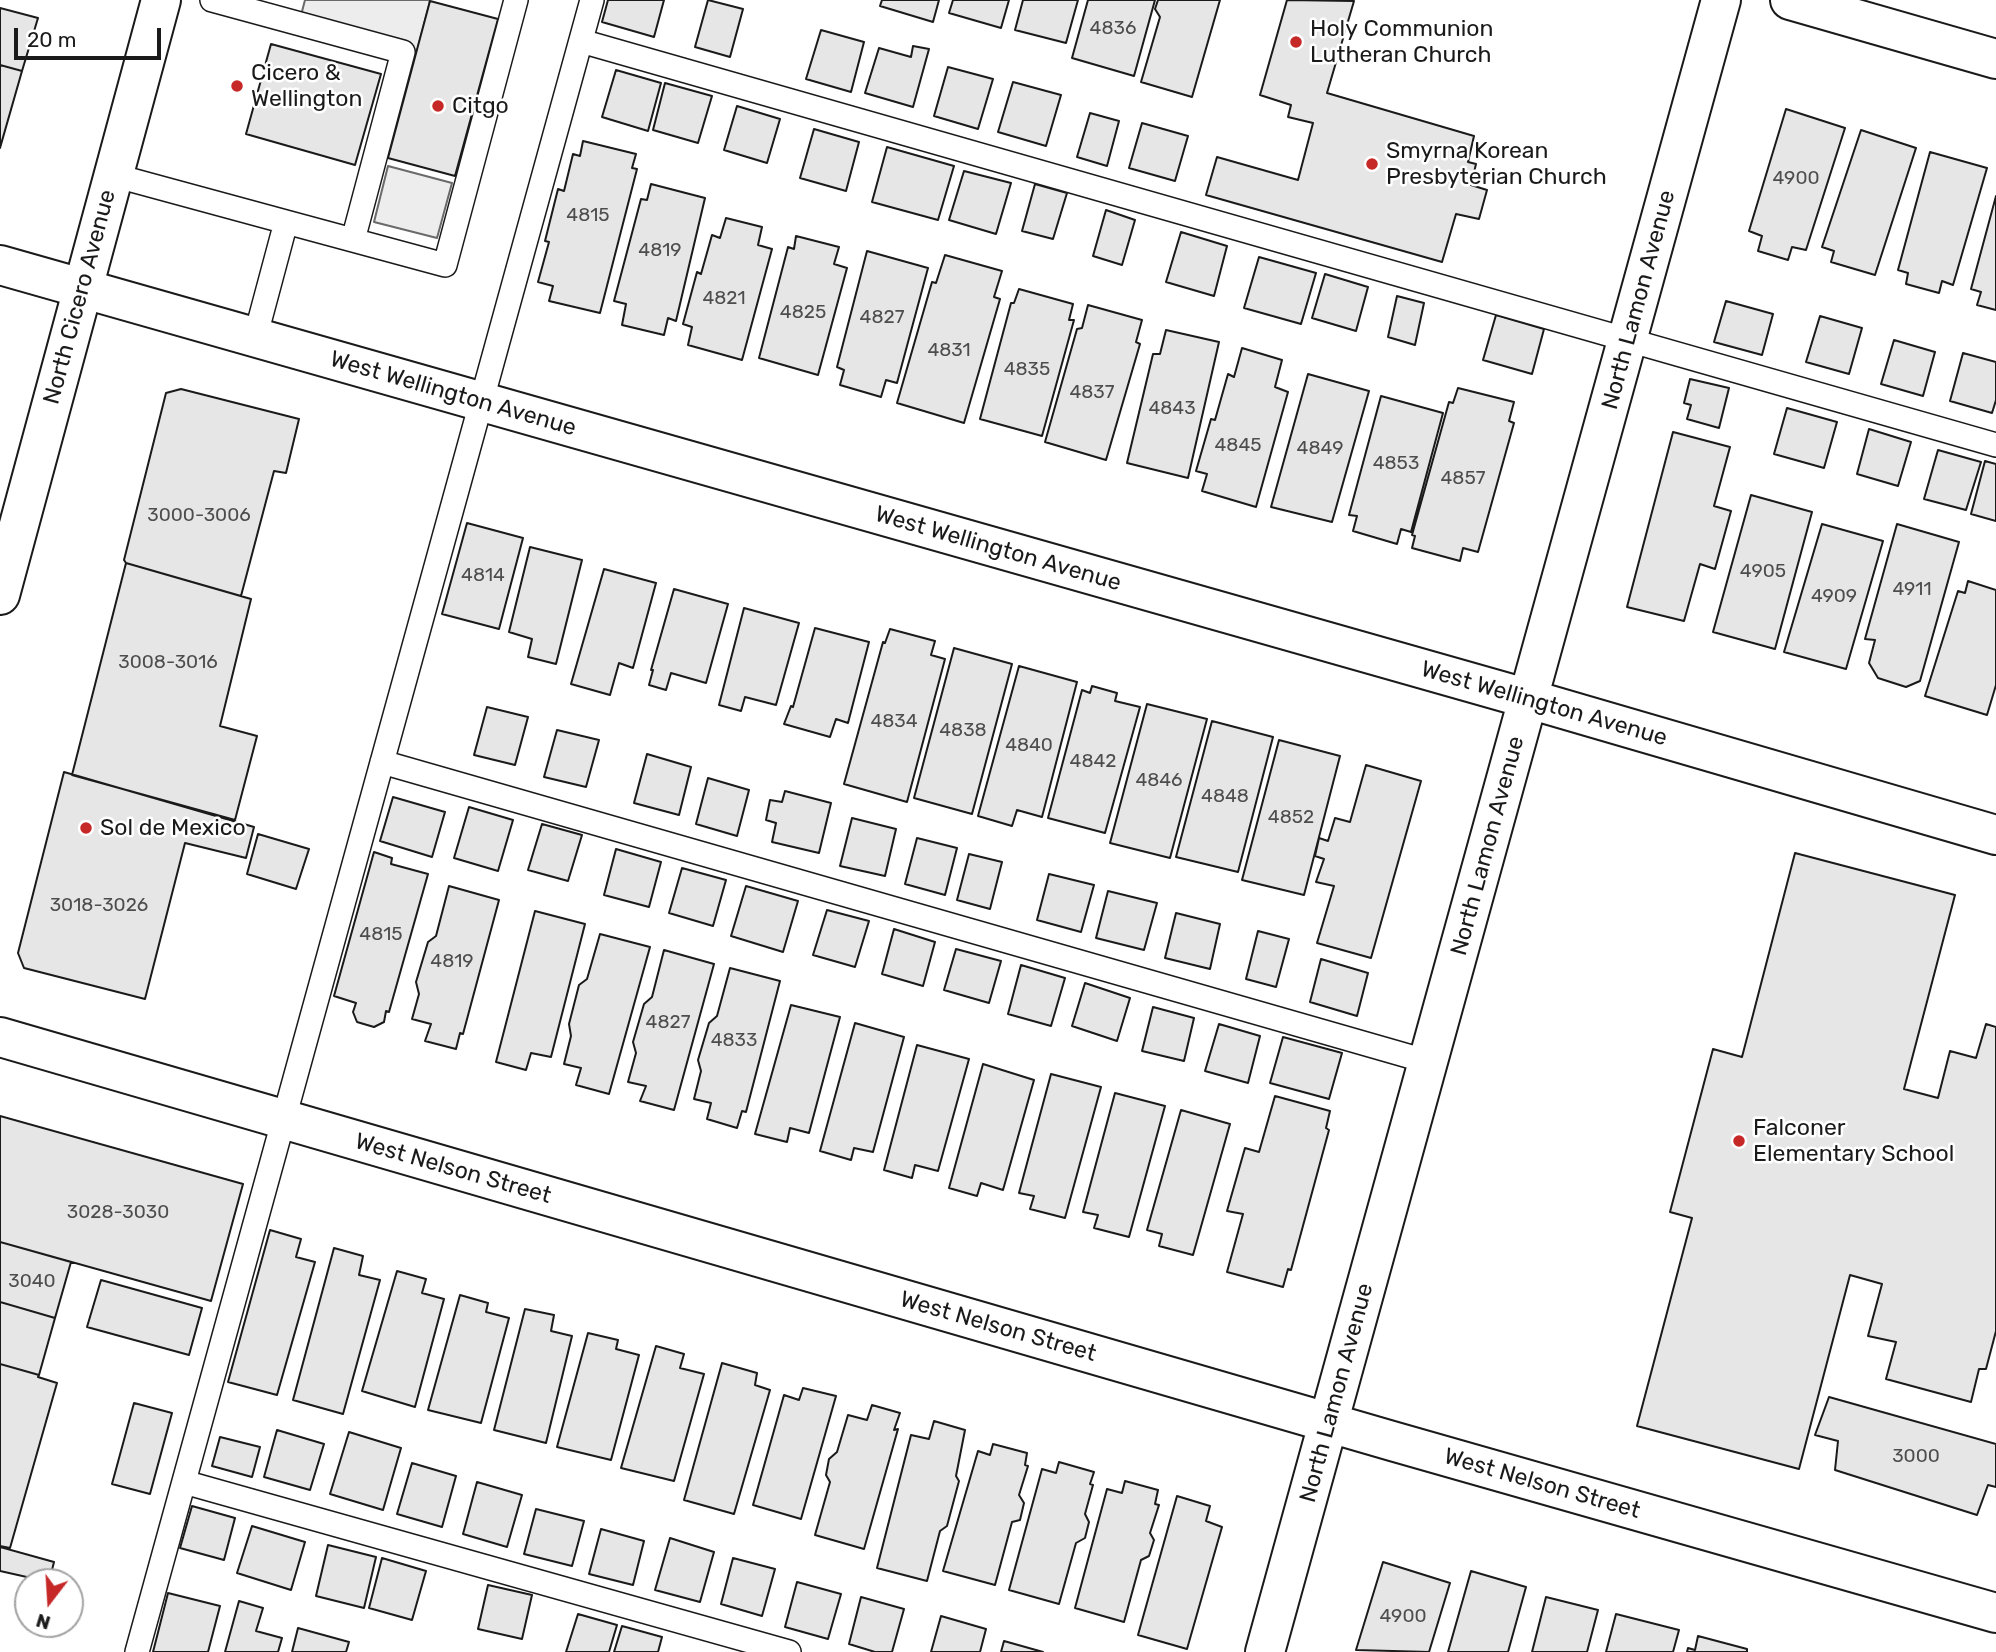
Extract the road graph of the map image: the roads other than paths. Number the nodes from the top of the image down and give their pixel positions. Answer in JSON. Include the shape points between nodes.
{"nodes":[{"id":1,"x":161,"y":0,"type":"edge"},
{"id":2,"x":212,"y":0,"type":"edge"},
{"id":3,"x":516,"y":0,"type":"edge"},
{"id":4,"x":592,"y":0,"type":"edge"},
{"id":5,"x":1721,"y":0,"type":"edge"},
{"id":6,"x":1790,"y":0,"type":"edge"},
{"id":7,"x":581,"y":41,"type":"junction"},
{"id":8,"x":1996,"y":59,"type":"edge"},
{"id":9,"x":113,"y":175,"type":"junction"},
{"id":10,"x":286,"y":222,"type":"junction"},
{"id":11,"x":353,"y":240,"type":"junction"},
{"id":12,"x":0,"y":265,"type":"edge"},
{"id":13,"x":82,"y":288,"type":"junction"},
{"id":14,"x":255,"y":338,"type":"junction"},
{"id":15,"x":1628,"y":339,"type":"junction"},
{"id":16,"x":481,"y":402,"type":"junction"},
{"id":17,"x":1996,"y":445,"type":"edge"},
{"id":18,"x":0,"y":595,"type":"edge"},
{"id":19,"x":1529,"y":699,"type":"junction"},
{"id":20,"x":382,"y":761,"type":"junction"},
{"id":21,"x":1996,"y":835,"type":"edge"},
{"id":22,"x":0,"y":1037,"type":"edge"},
{"id":23,"x":1429,"y":1062,"type":"junction"},
{"id":24,"x":284,"y":1120,"type":"junction"},
{"id":25,"x":1329,"y":1423,"type":"junction"},
{"id":26,"x":184,"y":1482,"type":"junction"},
{"id":27,"x":1996,"y":1613,"type":"edge"},
{"id":28,"x":137,"y":1652,"type":"edge"},
{"id":29,"x":789,"y":1652,"type":"edge"},
{"id":30,"x":1265,"y":1652,"type":"edge"}],
"edges":[{"from":1,"to":9,"type":"street","name":"North Cicero Avenue"},
{"from":2,"to":11,"type":"lane","via":[[403,52]]},
{"from":3,"to":11,"type":"lane","via":[[445,265]]},
{"from":4,"to":7,"type":"lane"},
{"from":5,"to":15,"type":"street","name":"North Lamon Avenue"},
{"from":6,"to":8,"type":"street"},
{"from":7,"to":15,"type":"lane"},
{"from":7,"to":16,"type":"lane"},
{"from":9,"to":10,"type":"lane"},
{"from":9,"to":13,"type":"street","name":"North Cicero Avenue"},
{"from":10,"to":11,"type":"lane"},
{"from":10,"to":14,"type":"lane"},
{"from":12,"to":13,"type":"street","name":"West Wellington Avenue"},
{"from":13,"to":14,"type":"street","name":"West Wellington Avenue"},
{"from":13,"to":18,"type":"street","name":"North Cicero Avenue"},
{"from":14,"to":16,"type":"street","name":"West Wellington Avenue"},
{"from":15,"to":17,"type":"lane"},
{"from":15,"to":19,"type":"street","name":"North Lamon Avenue"},
{"from":16,"to":19,"type":"street","name":"West Wellington Avenue"},
{"from":16,"to":20,"type":"lane"},
{"from":19,"to":21,"type":"street","name":"West Wellington Avenue"},
{"from":19,"to":23,"type":"street","name":"North Lamon Avenue"},
{"from":20,"to":23,"type":"lane"},
{"from":20,"to":24,"type":"lane"},
{"from":22,"to":24,"type":"street","name":"West Nelson Street"},
{"from":23,"to":25,"type":"street","name":"North Lamon Avenue"},
{"from":24,"to":25,"type":"street","name":"West Nelson Street"},
{"from":24,"to":26,"type":"lane"},
{"from":25,"to":27,"type":"street","name":"West Nelson Street"},
{"from":25,"to":30,"type":"street","name":"North Lamon Avenue"},
{"from":26,"to":28,"type":"lane"},
{"from":26,"to":29,"type":"lane"}]}
